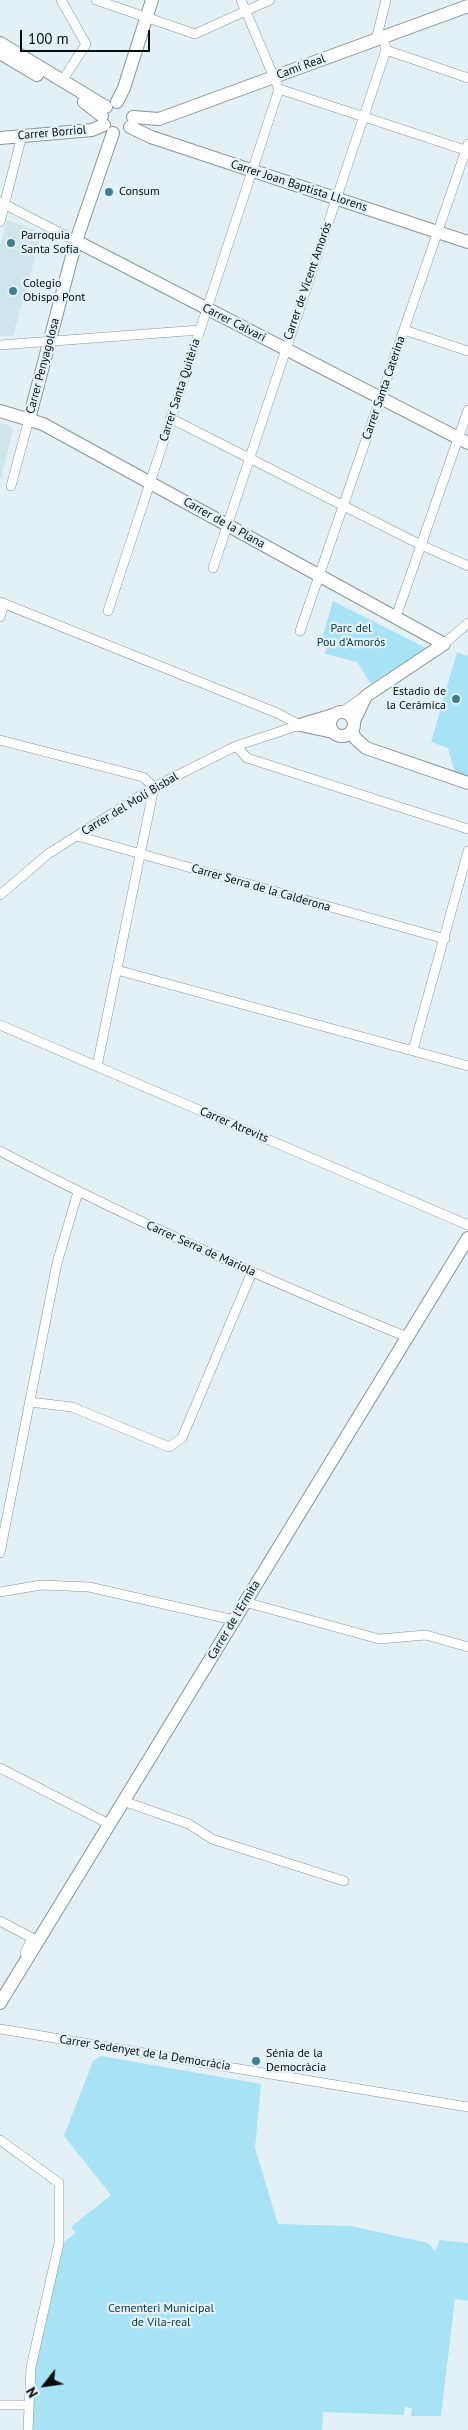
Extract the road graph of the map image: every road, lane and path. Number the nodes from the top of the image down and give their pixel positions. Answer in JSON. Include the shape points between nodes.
{"nodes":[{"id":1,"x":61,"y":0,"type":"edge"},
{"id":2,"x":96,"y":0,"type":"edge"},
{"id":3,"x":152,"y":0,"type":"edge"},
{"id":4,"x":242,"y":0,"type":"edge"},
{"id":5,"x":270,"y":0,"type":"edge"},
{"id":6,"x":386,"y":0,"type":"edge"},
{"id":7,"x":468,"y":6,"type":"edge"},
{"id":8,"x":246,"y":11,"type":"junction"},
{"id":9,"x":146,"y":18,"type":"junction"},
{"id":10,"x":380,"y":38,"type":"junction"},
{"id":11,"x":0,"y":43,"type":"edge"},
{"id":12,"x":386,"y":50,"type":"junction"},
{"id":13,"x":0,"y":53,"type":"edge"},
{"id":14,"x":274,"y":77,"type":"junction"},
{"id":15,"x":468,"y":78,"type":"edge"},
{"id":16,"x":62,"y":81,"type":"junction"},
{"id":17,"x":278,"y":94,"type":"junction"},
{"id":18,"x":111,"y":114,"type":"junction"},
{"id":19,"x":364,"y":117,"type":"junction"},
{"id":20,"x":132,"y":122,"type":"junction"},
{"id":21,"x":22,"y":136,"type":"junction"},
{"id":22,"x":0,"y":138,"type":"edge"},
{"id":23,"x":467,"y":149,"type":"edge"},
{"id":24,"x":252,"y":170,"type":"junction"},
{"id":25,"x":336,"y":198,"type":"junction"},
{"id":26,"x":2,"y":203,"type":"edge"},
{"id":27,"x":0,"y":222,"type":"edge"},
{"id":28,"x":438,"y":232,"type":"junction"},
{"id":29,"x":76,"y":241,"type":"junction"},
{"id":30,"x":468,"y":242,"type":"edge"},
{"id":31,"x":207,"y":310,"type":"junction"},
{"id":32,"x":200,"y":330,"type":"junction"},
{"id":33,"x":404,"y":330,"type":"junction"},
{"id":34,"x":50,"y":341,"type":"junction"},
{"id":35,"x":0,"y":345,"type":"edge"},
{"id":36,"x":285,"y":350,"type":"junction"},
{"id":37,"x":468,"y":351,"type":"edge"},
{"id":38,"x":380,"y":398,"type":"junction"},
{"id":39,"x":468,"y":410,"type":"edge"},
{"id":40,"x":0,"y":411,"type":"edge"},
{"id":41,"x":170,"y":418,"type":"junction"},
{"id":42,"x":29,"y":419,"type":"junction"},
{"id":43,"x":463,"y":441,"type":"edge"},
{"id":44,"x":249,"y":459,"type":"junction"},
{"id":45,"x":149,"y":482,"type":"junction"},
{"id":46,"x":11,"y":486,"type":"dead end"},
{"id":47,"x":344,"y":505,"type":"junction"},
{"id":48,"x":227,"y":525,"type":"junction"},
{"id":49,"x":421,"y":545,"type":"junction"},
{"id":50,"x":468,"y":566,"type":"edge"},
{"id":51,"x":213,"y":568,"type":"dead end"},
{"id":52,"x":319,"y":575,"type":"junction"},
{"id":53,"x":2,"y":603,"type":"edge"},
{"id":54,"x":108,"y":611,"type":"dead end"},
{"id":55,"x":0,"y":617,"type":"edge"},
{"id":56,"x":396,"y":617,"type":"junction"},
{"id":57,"x":468,"y":623,"type":"edge"},
{"id":58,"x":300,"y":631,"type":"dead end"},
{"id":59,"x":444,"y":644,"type":"junction"},
{"id":60,"x":366,"y":696,"type":"junction"},
{"id":61,"x":338,"y":713,"type":"junction"},
{"id":62,"x":300,"y":725,"type":"junction"},
{"id":63,"x":353,"y":726,"type":"junction"},
{"id":64,"x":333,"y":732,"type":"junction"},
{"id":65,"x":0,"y":740,"type":"edge"},
{"id":66,"x":236,"y":746,"type":"junction"},
{"id":67,"x":468,"y":783,"type":"edge"},
{"id":68,"x":154,"y":787,"type":"junction"},
{"id":69,"x":468,"y":829,"type":"edge"},
{"id":70,"x":77,"y":836,"type":"junction"},
{"id":71,"x":468,"y":851,"type":"edge"},
{"id":72,"x":141,"y":854,"type":"junction"},
{"id":73,"x":0,"y":895,"type":"edge"},
{"id":74,"x":444,"y":940,"type":"junction"},
{"id":75,"x":117,"y":970,"type":"junction"},
{"id":76,"x":0,"y":1026,"type":"edge"},
{"id":77,"x":413,"y":1050,"type":"junction"},
{"id":78,"x":97,"y":1066,"type":"junction"},
{"id":79,"x":468,"y":1066,"type":"edge"},
{"id":80,"x":0,"y":1151,"type":"edge"},
{"id":81,"x":78,"y":1192,"type":"junction"},
{"id":82,"x":468,"y":1225,"type":"edge"},
{"id":83,"x":468,"y":1238,"type":"edge"},
{"id":84,"x":252,"y":1272,"type":"junction"},
{"id":85,"x":407,"y":1337,"type":"junction"},
{"id":86,"x":30,"y":1402,"type":"junction"},
{"id":87,"x":0,"y":1553,"type":"edge"},
{"id":88,"x":0,"y":1592,"type":"edge"},
{"id":89,"x":245,"y":1602,"type":"junction"},
{"id":90,"x":234,"y":1620,"type":"junction"},
{"id":91,"x":468,"y":1647,"type":"edge"},
{"id":92,"x":0,"y":1768,"type":"edge"},
{"id":93,"x":123,"y":1801,"type":"junction"},
{"id":94,"x":109,"y":1824,"type":"junction"},
{"id":95,"x":344,"y":1881,"type":"dead end"},
{"id":96,"x":0,"y":1921,"type":"edge"},
{"id":97,"x":11,"y":1987,"type":"junction"},
{"id":98,"x":0,"y":2003,"type":"edge"},
{"id":99,"x":0,"y":2029,"type":"edge"},
{"id":100,"x":468,"y":2107,"type":"edge"},
{"id":101,"x":0,"y":2140,"type":"edge"},
{"id":102,"x":0,"y":2405,"type":"edge"},
{"id":103,"x":29,"y":2405,"type":"junction"},
{"id":104,"x":28,"y":2430,"type":"edge"}],
"edges":[{"from":1,"to":16,"type":"street","via":[[86,44]]},
{"from":2,"to":9,"type":"street"},
{"from":3,"to":9,"type":"street"},
{"from":4,"to":8,"type":"street"},
{"from":5,"to":8,"type":"street"},
{"from":6,"to":10,"type":"street"},
{"from":7,"to":10,"type":"street","name":"Camí Real"},
{"from":8,"to":9,"type":"street","via":[[195,34]]},
{"from":8,"to":14,"type":"street"},
{"from":9,"to":18,"type":"street","via":[[124,88]]},
{"from":10,"to":12,"type":"street","name":"Carrer de Vicent Amorós"},
{"from":10,"to":14,"type":"street","name":"Camí Real"},
{"from":11,"to":16,"type":"street"},
{"from":12,"to":15,"type":"street"},
{"from":12,"to":19,"type":"street","name":"Carrer de Vicent Amorós"},
{"from":13,"to":18,"type":"street"},
{"from":14,"to":17,"type":"street"},
{"from":14,"to":20,"type":"street","name":"Camí Real","via":[[159,118]]},
{"from":16,"to":18,"type":"street"},
{"from":17,"to":19,"type":"street","via":[[290,93]]},
{"from":17,"to":24,"type":"street","name":"Carrer Santa Quitèria"},
{"from":18,"to":20,"type":"street"},
{"from":18,"to":20,"type":"street","name":"Carrer Borriol","via":[[122,132]]},
{"from":18,"to":21,"type":"street","name":"Carrer Borriol","via":[[92,130]]},
{"from":18,"to":29,"type":"street","name":"Carrer Penyagolosa"},
{"from":19,"to":23,"type":"street"},
{"from":19,"to":25,"type":"street","name":"Carrer de Vicent Amorós"},
{"from":20,"to":24,"type":"street","name":"Carrer Joan Baptista Llorens","via":[[152,136]]},
{"from":21,"to":22,"type":"street","name":"Carrer Borriol"},
{"from":21,"to":26,"type":"street"},
{"from":23,"to":28,"type":"street","name":"Carrer Santa Caterina"},
{"from":24,"to":25,"type":"street","name":"Carrer Joan Baptista Llorens"},
{"from":24,"to":31,"type":"street","name":"Carrer Santa Quitèria"},
{"from":25,"to":28,"type":"street","name":"Carrer Joan Baptista Llorens"},
{"from":25,"to":36,"type":"street","name":"Carrer de Vicent Amorós"},
{"from":26,"to":27,"type":"street"},
{"from":26,"to":29,"type":"street","name":"Carrer Calvari"},
{"from":28,"to":30,"type":"street","name":"Carrer Joan Baptista Llorens"},
{"from":28,"to":33,"type":"street","name":"Carrer Santa Caterina"},
{"from":29,"to":31,"type":"street","name":"Carrer Calvari"},
{"from":29,"to":34,"type":"street","name":"Carrer Penyagolosa"},
{"from":31,"to":32,"type":"street","name":"Carrer Santa Quitèria"},
{"from":31,"to":36,"type":"street","name":"Carrer Calvari"},
{"from":32,"to":34,"type":"street"},
{"from":32,"to":41,"type":"street","name":"Carrer Santa Quitèria"},
{"from":33,"to":37,"type":"street"},
{"from":33,"to":38,"type":"street","name":"Carrer Santa Caterina"},
{"from":34,"to":35,"type":"street"},
{"from":34,"to":42,"type":"street","name":"Carrer Penyagolosa"},
{"from":36,"to":38,"type":"street","name":"Carrer Calvari"},
{"from":36,"to":44,"type":"street","name":"Carrer de Vicent Amorós"},
{"from":38,"to":43,"type":"street","name":"Carrer Calvari"},
{"from":38,"to":47,"type":"street","name":"Carrer Santa Caterina"},
{"from":39,"to":43,"type":"street"},
{"from":40,"to":42,"type":"street","name":"Carrer de la Plana"},
{"from":41,"to":44,"type":"street"},
{"from":41,"to":45,"type":"street","name":"Carrer Santa Quitèria"},
{"from":42,"to":45,"type":"street","name":"Carrer de la Plana"},
{"from":42,"to":46,"type":"street","name":"Carrer Penyagolosa"},
{"from":43,"to":49,"type":"street"},
{"from":44,"to":47,"type":"street"},
{"from":44,"to":48,"type":"street","name":"Carrer de Vicent Amorós"},
{"from":45,"to":48,"type":"street","name":"Carrer de la Plana"},
{"from":45,"to":54,"type":"street","name":"Carrer Santa Quitèria"},
{"from":47,"to":49,"type":"street"},
{"from":47,"to":52,"type":"street","name":"Carrer Santa Caterina"},
{"from":48,"to":51,"type":"street","name":"Carrer de Vicent Amorós"},
{"from":48,"to":52,"type":"street","name":"Carrer de la Plana"},
{"from":49,"to":50,"type":"street"},
{"from":49,"to":56,"type":"street"},
{"from":52,"to":56,"type":"street","name":"Carrer de la Plana"},
{"from":52,"to":58,"type":"street","name":"Carrer Santa Caterina"},
{"from":53,"to":55,"type":"street"},
{"from":53,"to":62,"type":"street"},
{"from":56,"to":59,"type":"street","name":"Carrer de la Plana"},
{"from":57,"to":59,"type":"street","name":"Carrer del Molí Bisbal"},
{"from":59,"to":60,"type":"street","name":"Carrer del Molí Bisbal"},
{"from":60,"to":61,"type":"street","name":"Carrer del Molí Bisbal"},
{"from":60,"to":63,"type":"street"},
{"from":61,"to":62,"type":"street","name":"Carrer del Molí Bisbal"},
{"from":61,"to":63,"type":"street","via":[[350,714]]},
{"from":61,"to":64,"type":"street","via":[[330,726]]},
{"from":62,"to":64,"type":"street"},
{"from":62,"to":66,"type":"street","name":"Carrer del Molí Bisbal"},
{"from":63,"to":64,"type":"street","via":[[343,736]]},
{"from":63,"to":67,"type":"street","via":[[355,738],[366,748]]},
{"from":65,"to":68,"type":"street","via":[[143,777]]},
{"from":66,"to":68,"type":"street","name":"Carrer del Molí Bisbal"},
{"from":66,"to":69,"type":"street","via":[[247,758]]},
{"from":68,"to":70,"type":"street","name":"Carrer del Molí Bisbal"},
{"from":68,"to":72,"type":"street"},
{"from":70,"to":72,"type":"street","name":"Carrer Serra de la Calderona"},
{"from":70,"to":73,"type":"street","name":"Carrer del Molí Bisbal","via":[[48,854]]},
{"from":71,"to":74,"type":"street"},
{"from":72,"to":74,"type":"street","name":"Carrer Serra de la Calderona"},
{"from":72,"to":75,"type":"street"},
{"from":74,"to":77,"type":"street"},
{"from":75,"to":77,"type":"street"},
{"from":75,"to":78,"type":"street"},
{"from":76,"to":78,"type":"street","name":"Carrer Atrevits"},
{"from":77,"to":79,"type":"street"},
{"from":78,"to":82,"type":"street","name":"Carrer Atrevits"},
{"from":80,"to":81,"type":"street","name":"Carrer Serra de Mariola"},
{"from":81,"to":84,"type":"street","name":"Carrer Serra de Mariola"},
{"from":81,"to":86,"type":"street","via":[[57,1263]]},
{"from":83,"to":85,"type":"street","name":"Carrer de l'Ermita"},
{"from":84,"to":85,"type":"street","name":"Carrer Serra de Mariola"},
{"from":84,"to":86,"type":"street","via":[[182,1438],[169,1447],[72,1407]]},
{"from":85,"to":89,"type":"street","name":"Carrer de l'Ermita"},
{"from":86,"to":87,"type":"street"},
{"from":88,"to":90,"type":"street","via":[[41,1585],[89,1587]]},
{"from":89,"to":90,"type":"street","name":"Carrer de l'Ermita"},
{"from":89,"to":91,"type":"street","via":[[379,1639],[426,1635]]},
{"from":90,"to":93,"type":"street","name":"Carrer de l'Ermita"},
{"from":92,"to":94,"type":"street"},
{"from":93,"to":94,"type":"street","name":"Carrer de l'Ermita"},
{"from":93,"to":95,"type":"street","via":[[189,1824],[212,1840]]},
{"from":94,"to":97,"type":"street","name":"Carrer de l'Ermita"},
{"from":96,"to":97,"type":"street","via":[[32,1938]]},
{"from":97,"to":98,"type":"street","name":"Carrer de l'Ermita"},
{"from":99,"to":100,"type":"street","name":"Carrer Sedenyet de la Democràcia"},
{"from":101,"to":103,"type":"street","via":[[59,2183],[59,2243],[31,2367]]},
{"from":102,"to":103,"type":"street"},
{"from":103,"to":104,"type":"street"}]}
